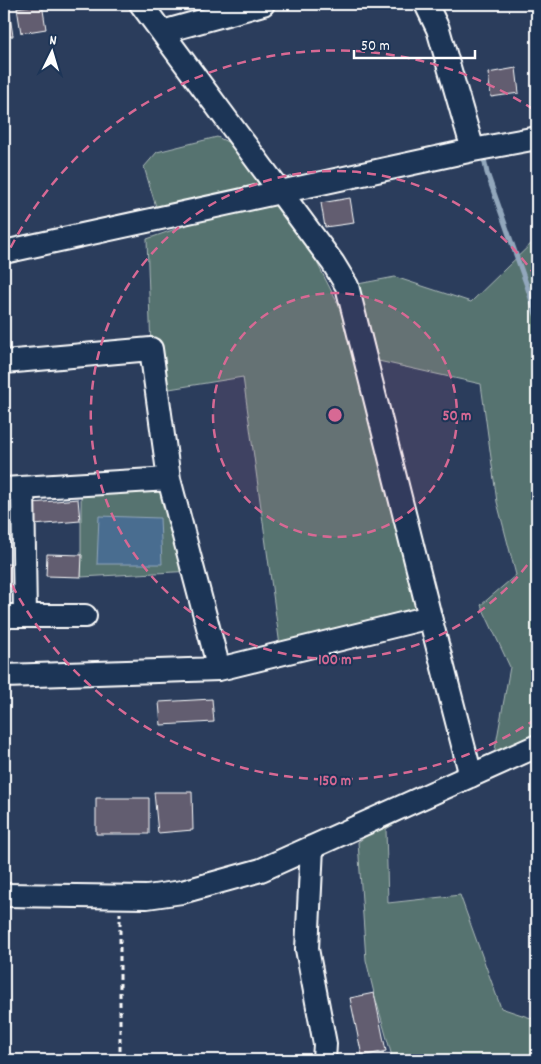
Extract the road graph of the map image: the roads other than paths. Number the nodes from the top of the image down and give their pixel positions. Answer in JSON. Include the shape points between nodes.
{"nodes":[{"id":1,"x":141,"y":4,"type":"edge"},
{"id":2,"x":263,"y":4,"type":"edge"},
{"id":3,"x":426,"y":4,"type":"edge"},
{"id":4,"x":162,"y":32,"type":"junction"},
{"id":5,"x":537,"y":138,"type":"edge"},
{"id":6,"x":473,"y":150,"type":"junction"},
{"id":7,"x":281,"y":192,"type":"junction"},
{"id":8,"x":4,"y":252,"type":"edge"},
{"id":9,"x":4,"y":362,"type":"edge"},
{"id":10,"x":169,"y":479,"type":"junction"},
{"id":11,"x":13,"y":489,"type":"edge"},
{"id":12,"x":14,"y":616,"type":"edge"},
{"id":13,"x":85,"y":616,"type":"dead end"},
{"id":14,"x":430,"y":617,"type":"junction"},
{"id":15,"x":219,"y":669,"type":"junction"},
{"id":16,"x":4,"y":676,"type":"edge"},
{"id":17,"x":537,"y":746,"type":"edge"},
{"id":18,"x":471,"y":776,"type":"junction"},
{"id":19,"x":312,"y":847,"type":"junction"},
{"id":20,"x":4,"y":895,"type":"edge"},
{"id":21,"x":324,"y":1060,"type":"edge"}],
"edges":[{"from":1,"to":4,"type":"street"},
{"from":2,"to":4,"type":"street"},
{"from":3,"to":6,"type":"street","via":[[438,29]]},
{"from":4,"to":7,"type":"street"},
{"from":5,"to":6,"type":"street"},
{"from":6,"to":7,"type":"street"},
{"from":7,"to":8,"type":"street"},
{"from":7,"to":14,"type":"street","via":[[347,286]]},
{"from":9,"to":10,"type":"street","via":[[151,349]]},
{"from":10,"to":11,"type":"street"},
{"from":10,"to":15,"type":"street"},
{"from":11,"to":12,"type":"street"},
{"from":12,"to":13,"type":"street"},
{"from":14,"to":15,"type":"street"},
{"from":14,"to":18,"type":"street"},
{"from":15,"to":16,"type":"street"},
{"from":17,"to":18,"type":"street"},
{"from":18,"to":19,"type":"street"},
{"from":19,"to":20,"type":"street","via":[[261,870],[182,892],[147,897]]},
{"from":19,"to":21,"type":"street","via":[[307,949],[325,1044]]}]}
